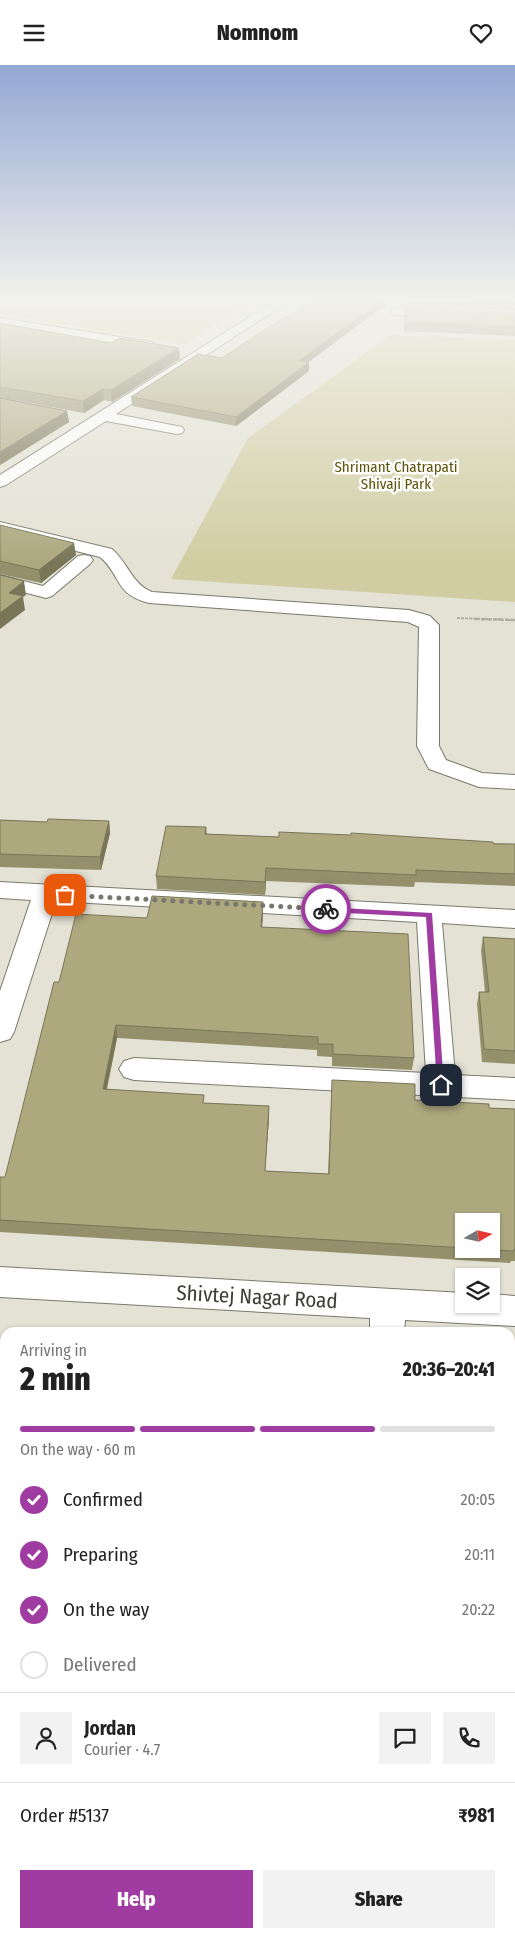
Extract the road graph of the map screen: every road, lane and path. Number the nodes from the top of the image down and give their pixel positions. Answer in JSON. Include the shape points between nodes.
{"nodes":[{"id":1,"x":146,"y":388,"type":"edge"},
{"id":2,"x":76,"y":418,"type":"edge"},
{"id":3,"x":99,"y":418,"type":"junction"},
{"id":4,"x":177,"y":430,"type":"dead end"},
{"id":5,"x":0,"y":482,"type":"edge"},
{"id":6,"x":0,"y":527,"type":"edge"},
{"id":7,"x":84,"y":560,"type":"dead end"},
{"id":8,"x":0,"y":580,"type":"edge"},
{"id":9,"x":0,"y":594,"type":"edge"},
{"id":10,"x":40,"y":603,"type":"dead end"},
{"id":11,"x":515,"y":782,"type":"edge"},
{"id":12,"x":0,"y":890,"type":"edge"},
{"id":13,"x":46,"y":894,"type":"junction"},
{"id":14,"x":430,"y":915,"type":"junction"},
{"id":15,"x":515,"y":919,"type":"edge"},
{"id":16,"x":0,"y":1032,"type":"edge"},
{"id":17,"x":134,"y":1069,"type":"dead end"},
{"id":18,"x":441,"y":1085,"type":"junction"},
{"id":19,"x":515,"y":1089,"type":"edge"},
{"id":20,"x":0,"y":1282,"type":"edge"},
{"id":21,"x":515,"y":1311,"type":"edge"},
{"id":22,"x":387,"y":1318,"type":"edge"}],
"edges":[{"from":1,"to":3,"type":"street"},
{"from":2,"to":3,"type":"street"},
{"from":3,"to":4,"type":"street"},
{"from":3,"to":5,"type":"street"},
{"from":6,"to":11,"type":"street","via":[[106,553],[114,558],[128,587],[149,597],[409,616],[424,620],[428,625],[428,746],[438,764],[479,780]]},
{"from":7,"to":8,"type":"street","via":[[46,592]]},
{"from":9,"to":10,"type":"street"},
{"from":12,"to":13,"type":"street"},
{"from":13,"to":14,"type":"street"},
{"from":13,"to":16,"type":"street"},
{"from":14,"to":15,"type":"street"},
{"from":14,"to":18,"type":"street"},
{"from":17,"to":18,"type":"street"},
{"from":18,"to":19,"type":"street"},
{"from":20,"to":22,"type":"street","name":"Shivtej Nagar Road"},
{"from":21,"to":22,"type":"street","name":"Shivtej Nagar Road"}]}
